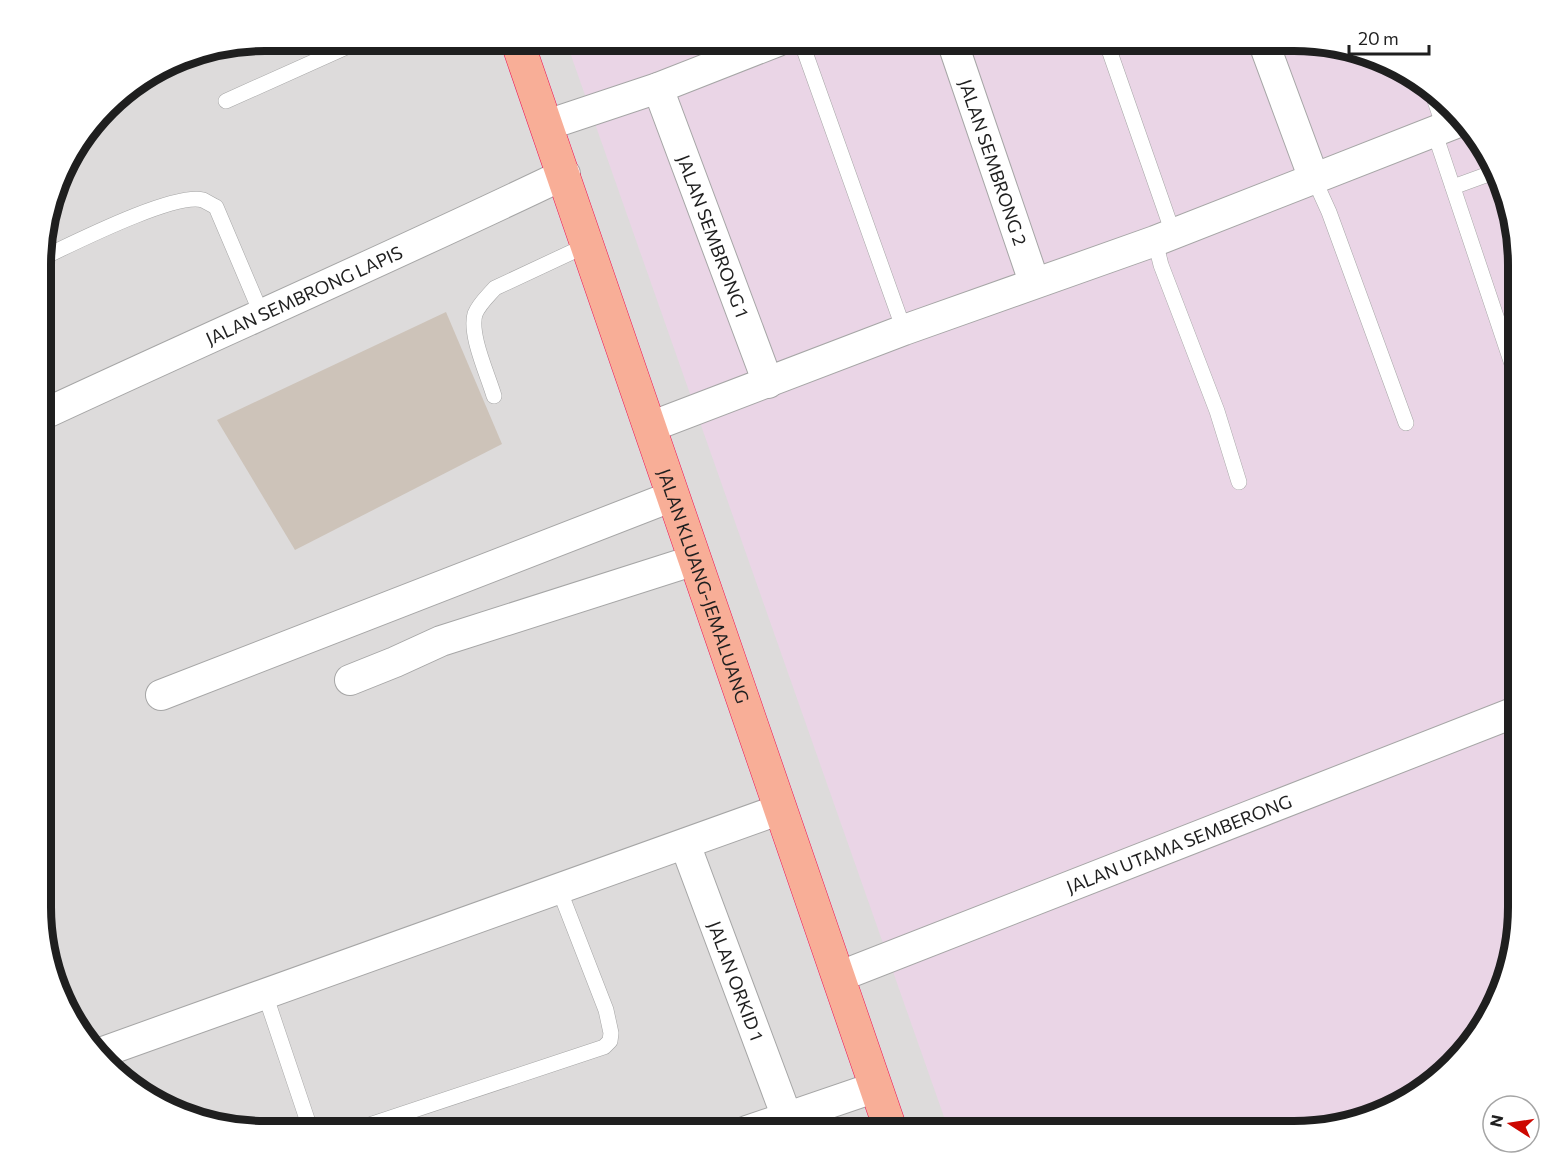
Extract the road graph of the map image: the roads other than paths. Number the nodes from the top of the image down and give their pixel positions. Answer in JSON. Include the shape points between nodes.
{"nodes":[{"id":1,"x":342,"y":51,"type":"edge"},
{"id":2,"x":521,"y":51,"type":"edge"},
{"id":3,"x":752,"y":51,"type":"edge"},
{"id":4,"x":805,"y":51,"type":"edge"},
{"id":5,"x":955,"y":51,"type":"edge"},
{"id":6,"x":1109,"y":51,"type":"edge"},
{"id":7,"x":1267,"y":51,"type":"edge"},
{"id":8,"x":658,"y":88,"type":"junction"},
{"id":9,"x":225,"y":101,"type":"dead end"},
{"id":10,"x":1438,"y":108,"type":"edge"},
{"id":11,"x":547,"y":125,"type":"junction"},
{"id":12,"x":1446,"y":126,"type":"edge"},
{"id":13,"x":565,"y":174,"type":"junction"},
{"id":14,"x":1488,"y":174,"type":"edge"},
{"id":15,"x":1314,"y":178,"type":"junction"},
{"id":16,"x":1453,"y":187,"type":"junction"},
{"id":17,"x":1164,"y":237,"type":"junction"},
{"id":18,"x":587,"y":245,"type":"junction"},
{"id":19,"x":51,"y":254,"type":"edge"},
{"id":20,"x":1034,"y":282,"type":"junction"},
{"id":21,"x":261,"y":313,"type":"junction"},
{"id":22,"x":904,"y":330,"type":"junction"},
{"id":23,"x":1508,"y":352,"type":"edge"},
{"id":24,"x":768,"y":382,"type":"junction"},
{"id":25,"x":494,"y":396,"type":"dead end"},
{"id":26,"x":51,"y":411,"type":"edge"},
{"id":27,"x":1406,"y":423,"type":"dead end"},
{"id":28,"x":650,"y":427,"type":"junction"},
{"id":29,"x":1239,"y":482,"type":"dead end"},
{"id":30,"x":674,"y":496,"type":"junction"},
{"id":31,"x":695,"y":561,"type":"junction"},
{"id":32,"x":350,"y":680,"type":"dead end"},
{"id":33,"x":161,"y":695,"type":"dead end"},
{"id":34,"x":1508,"y":715,"type":"edge"},
{"id":35,"x":780,"y":809,"type":"junction"},
{"id":36,"x":685,"y":844,"type":"junction"},
{"id":37,"x":559,"y":889,"type":"junction"},
{"id":38,"x":838,"y":976,"type":"junction"},
{"id":39,"x":265,"y":994,"type":"junction"},
{"id":40,"x":107,"y":1051,"type":"edge"},
{"id":41,"x":876,"y":1087,"type":"junction"},
{"id":42,"x":308,"y":1121,"type":"edge"},
{"id":43,"x":381,"y":1121,"type":"edge"},
{"id":44,"x":788,"y":1121,"type":"edge"},
{"id":45,"x":796,"y":1121,"type":"edge"},
{"id":46,"x":888,"y":1121,"type":"edge"}],
"edges":[{"from":1,"to":9,"type":"lane"},
{"from":2,"to":11,"type":"highway","name":"JALAN KLUANG-JEMALUANG"},
{"from":3,"to":8,"type":"street"},
{"from":4,"to":22,"type":"lane"},
{"from":5,"to":20,"type":"street","name":"JALAN SEMBRONG 2"},
{"from":6,"to":17,"type":"lane"},
{"from":7,"to":15,"type":"street"},
{"from":8,"to":11,"type":"street"},
{"from":8,"to":24,"type":"street","name":"JALAN SEMBRONG 1"},
{"from":10,"to":12,"type":"lane"},
{"from":11,"to":13,"type":"highway","name":"JALAN KLUANG-JEMALUANG"},
{"from":12,"to":15,"type":"street"},
{"from":12,"to":16,"type":"lane"},
{"from":13,"to":18,"type":"highway","name":"JALAN KLUANG-JEMALUANG"},
{"from":13,"to":21,"type":"street","name":"JALAN SEMBRONG LAPIS"},
{"from":14,"to":16,"type":"lane"},
{"from":15,"to":17,"type":"street"},
{"from":15,"to":27,"type":"lane"},
{"from":16,"to":23,"type":"lane"},
{"from":17,"to":20,"type":"street"},
{"from":17,"to":29,"type":"lane","via":[[1161,265],[1217,411]]},
{"from":18,"to":25,"type":"lane","via":[[495,288],[483,300],[473,329]]},
{"from":18,"to":28,"type":"highway","name":"JALAN KLUANG-JEMALUANG"},
{"from":19,"to":21,"type":"lane","via":[[117,222],[182,201],[203,200],[216,207]]},
{"from":20,"to":22,"type":"street"},
{"from":21,"to":26,"type":"street","name":"JALAN SEMBRONG LAPIS"},
{"from":22,"to":24,"type":"street"},
{"from":24,"to":28,"type":"street"},
{"from":28,"to":30,"type":"highway","name":"JALAN KLUANG-JEMALUANG"},
{"from":30,"to":31,"type":"highway","name":"JALAN KLUANG-JEMALUANG"},
{"from":30,"to":33,"type":"street"},
{"from":31,"to":32,"type":"street","via":[[441,641]]},
{"from":31,"to":35,"type":"highway","name":"JALAN KLUANG-JEMALUANG"},
{"from":34,"to":38,"type":"street","name":"JALAN UTAMA SEMBERONG"},
{"from":35,"to":36,"type":"street"},
{"from":35,"to":38,"type":"highway","name":"JALAN KLUANG-JEMALUANG"},
{"from":36,"to":37,"type":"street"},
{"from":36,"to":44,"type":"street","name":"JALAN ORKID 1"},
{"from":37,"to":39,"type":"street"},
{"from":37,"to":43,"type":"lane","via":[[606,1010],[610,1041],[604,1047]]},
{"from":38,"to":41,"type":"highway","name":"JALAN KLUANG-JEMALUANG"},
{"from":39,"to":40,"type":"street"},
{"from":39,"to":42,"type":"lane"},
{"from":41,"to":45,"type":"street"},
{"from":41,"to":46,"type":"highway","name":"JALAN KLUANG-JEMALUANG"}]}
